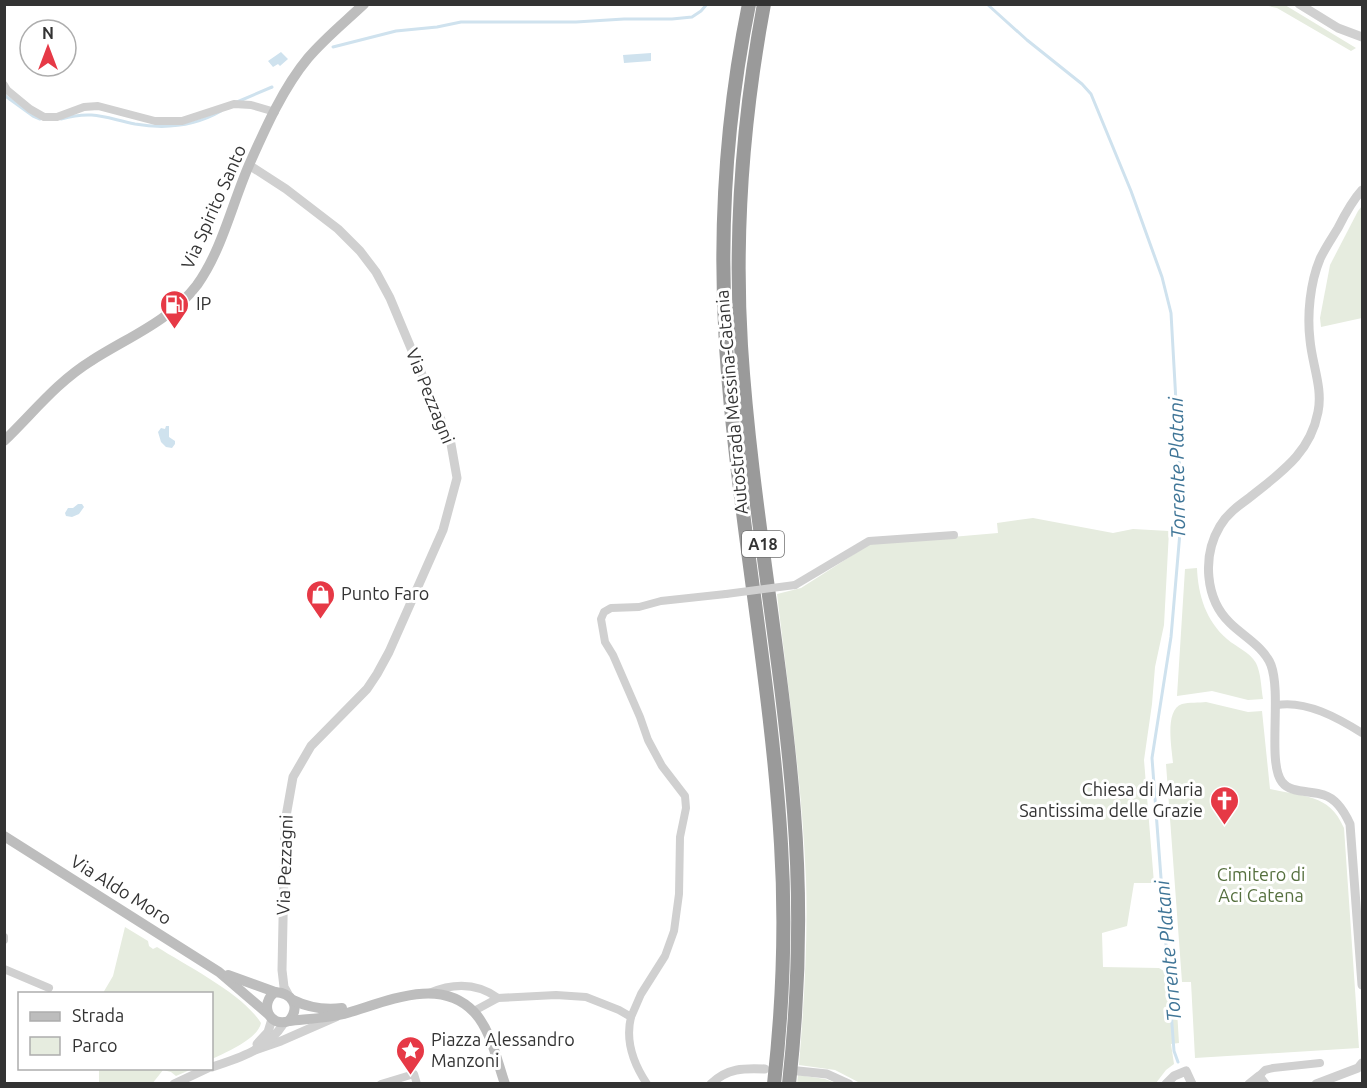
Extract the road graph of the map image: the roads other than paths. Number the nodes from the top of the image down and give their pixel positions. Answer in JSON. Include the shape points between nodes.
{"nodes":[{"id":1,"x":364,"y":4,"type":"edge"},
{"id":2,"x":749,"y":4,"type":"edge"},
{"id":3,"x":764,"y":4,"type":"edge"},
{"id":4,"x":1299,"y":4,"type":"edge"},
{"id":5,"x":1362,"y":37,"type":"edge"},
{"id":6,"x":4,"y":85,"type":"edge"},
{"id":7,"x":275,"y":112,"type":"junction"},
{"id":8,"x":249,"y":165,"type":"junction"},
{"id":9,"x":1362,"y":190,"type":"edge"},
{"id":10,"x":4,"y":441,"type":"edge"},
{"id":11,"x":954,"y":535,"type":"dead end"},
{"id":12,"x":1276,"y":705,"type":"junction"},
{"id":13,"x":1362,"y":733,"type":"edge"},
{"id":14,"x":4,"y":836,"type":"edge"},
{"id":15,"x":4,"y":969,"type":"edge"},
{"id":16,"x":282,"y":970,"type":"junction"},
{"id":17,"x":219,"y":972,"type":"junction"},
{"id":18,"x":1362,"y":985,"type":"edge"},
{"id":19,"x":276,"y":987,"type":"junction"},
{"id":20,"x":49,"y":988,"type":"dead end"},
{"id":21,"x":427,"y":993,"type":"junction"},
{"id":22,"x":291,"y":998,"type":"junction"},
{"id":23,"x":498,"y":998,"type":"junction"},
{"id":24,"x":375,"y":1005,"type":"junction"},
{"id":25,"x":474,"y":1011,"type":"junction"},
{"id":26,"x":341,"y":1015,"type":"junction"},
{"id":27,"x":270,"y":1016,"type":"junction"},
{"id":28,"x":631,"y":1017,"type":"junction"},
{"id":29,"x":287,"y":1022,"type":"junction"},
{"id":30,"x":255,"y":1050,"type":"junction"},
{"id":31,"x":238,"y":1058,"type":"junction"},
{"id":32,"x":1320,"y":1063,"type":"dead end"},
{"id":33,"x":1362,"y":1063,"type":"edge"},
{"id":34,"x":213,"y":1067,"type":"edge"},
{"id":35,"x":765,"y":1069,"type":"dead end"},
{"id":36,"x":206,"y":1070,"type":"edge"},
{"id":37,"x":798,"y":1071,"type":"dead end"},
{"id":38,"x":190,"y":1079,"type":"edge"},
{"id":39,"x":1262,"y":1080,"type":"edge"},
{"id":40,"x":174,"y":1083,"type":"edge"},
{"id":41,"x":381,"y":1083,"type":"edge"},
{"id":42,"x":417,"y":1083,"type":"edge"},
{"id":43,"x":505,"y":1083,"type":"edge"},
{"id":44,"x":647,"y":1083,"type":"edge"},
{"id":45,"x":711,"y":1083,"type":"edge"},
{"id":46,"x":774,"y":1083,"type":"edge"},
{"id":47,"x":789,"y":1083,"type":"edge"},
{"id":48,"x":849,"y":1083,"type":"edge"},
{"id":49,"x":1166,"y":1083,"type":"edge"},
{"id":50,"x":1192,"y":1083,"type":"edge"},
{"id":51,"x":1249,"y":1083,"type":"edge"},
{"id":52,"x":1316,"y":1083,"type":"edge"}],
"edges":[{"from":1,"to":7,"type":"main road","name":"Via Spirito Santo","via":[[307,59]]},
{"from":2,"to":46,"type":"highway","name":"Autostrada Messina-Catania","number":"A18","via":[[728,171],[724,302],[781,846],[783,947]]},
{"from":3,"to":47,"type":"highway","name":"Autostrada Messina-Catania","number":"A18","via":[[742,172],[739,303],[748,423],[795,834],[798,946]]},
{"from":4,"to":5,"type":"street","via":[[1338,28]]},
{"from":6,"to":7,"type":"street","via":[[44,117],[98,106],[155,121],[182,121],[234,105]]},
{"from":7,"to":8,"type":"main road","name":"Via Spirito Santo"},
{"from":8,"to":10,"type":"main road","name":"Via Spirito Santo","via":[[212,258],[184,301],[57,386]]},
{"from":8,"to":16,"type":"street","name":"Via Pezzagni","via":[[338,229],[376,272],[451,444],[457,478],[443,530],[377,674],[311,746],[293,777],[285,822]]},
{"from":9,"to":12,"type":"street","via":[[1320,258],[1313,282],[1310,337],[1319,397],[1309,439],[1294,462],[1227,516],[1211,552],[1209,579],[1215,601],[1228,622],[1265,654],[1273,673]]},
{"from":11,"to":28,"type":"street","bridge":true,"via":[[869,541],[795,585],[604,612],[601,619],[605,642],[614,655],[648,740],[685,796],[686,808],[680,837],[674,931],[665,956]]},
{"from":12,"to":13,"type":"street","via":[[1302,705]]},
{"from":12,"to":18,"type":"street","via":[[1276,765],[1281,782],[1334,800],[1350,824]]},
{"from":14,"to":17,"type":"main road","name":"Via Aldo Moro"},
{"from":15,"to":20,"type":"street"},
{"from":16,"to":19,"type":"street"},
{"from":16,"to":22,"type":"street","via":[[284,987]]},
{"from":17,"to":19,"type":"main road","via":[[260,986]]},
{"from":17,"to":27,"type":"main road"},
{"from":19,"to":22,"type":"main road"},
{"from":19,"to":27,"type":"main road","via":[[267,1002]]},
{"from":21,"to":23,"type":"street","via":[[464,985],[486,990]]},
{"from":21,"to":24,"type":"main road"},
{"from":21,"to":25,"type":"main road","via":[[454,998]]},
{"from":22,"to":24,"type":"main road","via":[[304,1006],[319,1008]]},
{"from":22,"to":29,"type":"main road","via":[[294,1011]]},
{"from":23,"to":25,"type":"street"},
{"from":23,"to":28,"type":"street","via":[[586,997]]},
{"from":24,"to":26,"type":"main road"},
{"from":25,"to":43,"type":"main road","via":[[486,1031]]},
{"from":26,"to":29,"type":"main road"},
{"from":26,"to":30,"type":"street"},
{"from":27,"to":29,"type":"main road","via":[[275,1022]]},
{"from":27,"to":31,"type":"street","via":[[268,1032]]},
{"from":28,"to":44,"type":"street","via":[[631,1049]]},
{"from":29,"to":30,"type":"street","via":[[272,1040]]},
{"from":30,"to":31,"type":"street"},
{"from":31,"to":34,"type":"street"},
{"from":32,"to":39,"type":"street","via":[[1272,1068],[1266,1070]]},
{"from":33,"to":52,"type":"street"},
{"from":35,"to":45,"type":"street","via":[[729,1071]]},
{"from":36,"to":38,"type":"street"},
{"from":37,"to":48,"type":"street","via":[[827,1074]]},
{"from":38,"to":40,"type":"street"},
{"from":39,"to":51,"type":"street"},
{"from":41,"to":42,"type":"street","via":[[414,1074]]},
{"from":49,"to":50,"type":"street","via":[[1186,1071]]}]}
